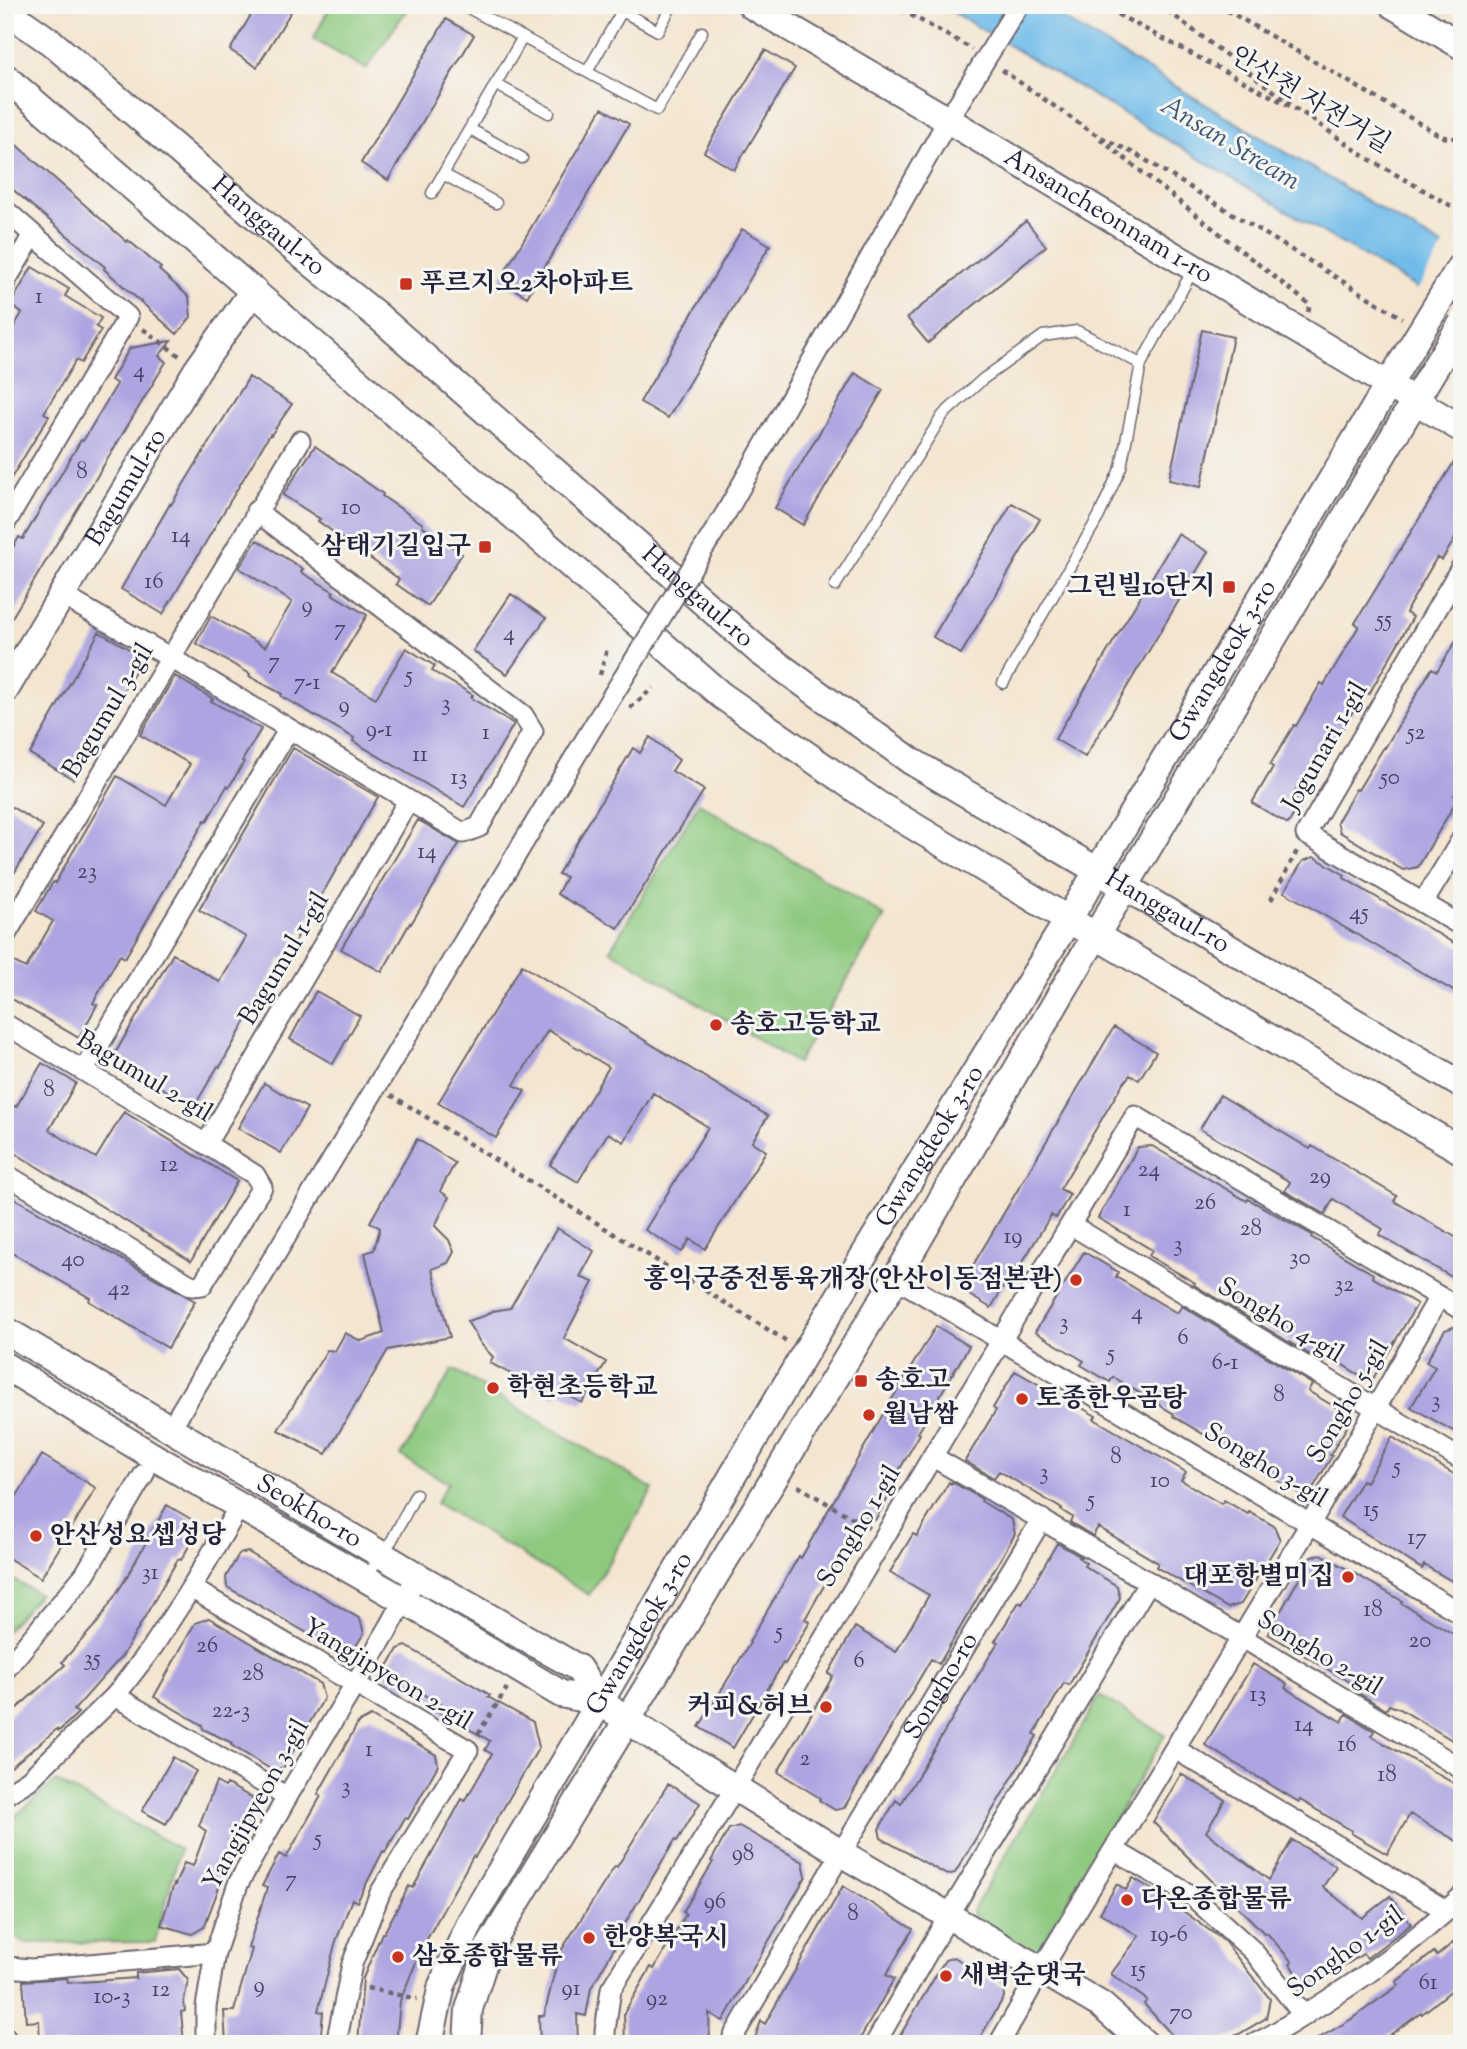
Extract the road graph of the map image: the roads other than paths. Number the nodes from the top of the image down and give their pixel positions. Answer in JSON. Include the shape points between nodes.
{"nodes":[{"id":1,"x":463,"y":5,"type":"edge"},
{"id":2,"x":672,"y":5,"type":"edge"},
{"id":3,"x":751,"y":5,"type":"edge"},
{"id":4,"x":1018,"y":5,"type":"edge"},
{"id":5,"x":1393,"y":5,"type":"edge"},
{"id":6,"x":5,"y":9,"type":"edge"},
{"id":7,"x":702,"y":32,"type":"dead end"},
{"id":8,"x":523,"y":37,"type":"junction"},
{"id":9,"x":1462,"y":47,"type":"edge"},
{"id":10,"x":587,"y":72,"type":"junction"},
{"id":11,"x":5,"y":77,"type":"edge"},
{"id":12,"x":495,"y":84,"type":"junction"},
{"id":13,"x":549,"y":113,"type":"dead end"},
{"id":14,"x":948,"y":120,"type":"junction"},
{"id":15,"x":470,"y":129,"type":"junction"},
{"id":16,"x":522,"y":158,"type":"dead end"},
{"id":17,"x":443,"y":174,"type":"junction"},
{"id":18,"x":432,"y":193,"type":"dead end"},
{"id":19,"x":496,"y":203,"type":"dead end"},
{"id":20,"x":5,"y":210,"type":"edge"},
{"id":21,"x":33,"y":235,"type":"junction"},
{"id":22,"x":1462,"y":264,"type":"edge"},
{"id":23,"x":1194,"y":268,"type":"junction"},
{"id":24,"x":5,"y":282,"type":"edge"},
{"id":25,"x":254,"y":290,"type":"junction"},
{"id":26,"x":1462,"y":323,"type":"edge"},
{"id":27,"x":1141,"y":364,"type":"junction"},
{"id":28,"x":1388,"y":384,"type":"junction"},
{"id":29,"x":1415,"y":401,"type":"junction"},
{"id":30,"x":1462,"y":429,"type":"edge"},
{"id":31,"x":300,"y":441,"type":"dead end"},
{"id":32,"x":256,"y":511,"type":"junction"},
{"id":33,"x":5,"y":524,"type":"edge"},
{"id":34,"x":1462,"y":566,"type":"edge"},
{"id":35,"x":835,"y":586,"type":"dead end"},
{"id":36,"x":63,"y":596,"type":"junction"},
{"id":37,"x":171,"y":658,"type":"junction"},
{"id":38,"x":1003,"y":683,"type":"dead end"},
{"id":39,"x":5,"y":690,"type":"edge"},
{"id":40,"x":289,"y":729,"type":"junction"},
{"id":41,"x":408,"y":801,"type":"junction"},
{"id":42,"x":1462,"y":839,"type":"edge"},
{"id":43,"x":1097,"y":872,"type":"junction"},
{"id":44,"x":1125,"y":888,"type":"junction"},
{"id":45,"x":1423,"y":904,"type":"junction"},
{"id":46,"x":1069,"y":920,"type":"junction"},
{"id":47,"x":1462,"y":926,"type":"edge"},
{"id":48,"x":1096,"y":935,"type":"junction"},
{"id":49,"x":5,"y":936,"type":"edge"},
{"id":50,"x":5,"y":1024,"type":"edge"},
{"id":51,"x":83,"y":1070,"type":"junction"},
{"id":52,"x":1462,"y":1085,"type":"edge"},
{"id":53,"x":206,"y":1144,"type":"junction"},
{"id":54,"x":1462,"y":1151,"type":"edge"},
{"id":55,"x":5,"y":1174,"type":"edge"},
{"id":56,"x":1071,"y":1225,"type":"junction"},
{"id":57,"x":896,"y":1278,"type":"junction"},
{"id":58,"x":1439,"y":1297,"type":"junction"},
{"id":59,"x":1462,"y":1310,"type":"edge"},
{"id":60,"x":5,"y":1330,"type":"edge"},
{"id":61,"x":1002,"y":1340,"type":"junction"},
{"id":62,"x":5,"y":1366,"type":"edge"},
{"id":63,"x":1376,"y":1410,"type":"junction"},
{"id":64,"x":178,"y":1416,"type":"dead end"},
{"id":65,"x":933,"y":1457,"type":"junction"},
{"id":66,"x":1462,"y":1460,"type":"edge"},
{"id":67,"x":144,"y":1474,"type":"dead end"},
{"id":68,"x":416,"y":1494,"type":"dead end"},
{"id":69,"x":239,"y":1507,"type":"junction"},
{"id":70,"x":1041,"y":1519,"type":"junction"},
{"id":71,"x":1310,"y":1524,"type":"junction"},
{"id":72,"x":381,"y":1554,"type":"junction"},
{"id":73,"x":417,"y":1576,"type":"junction"},
{"id":74,"x":365,"y":1578,"type":"junction"},
{"id":75,"x":1149,"y":1582,"type":"junction"},
{"id":76,"x":191,"y":1588,"type":"junction"},
{"id":77,"x":403,"y":1600,"type":"junction"},
{"id":78,"x":1462,"y":1614,"type":"edge"},
{"id":79,"x":1241,"y":1638,"type":"junction"},
{"id":80,"x":5,"y":1670,"type":"edge"},
{"id":81,"x":355,"y":1685,"type":"junction"},
{"id":82,"x":115,"y":1696,"type":"junction"},
{"id":83,"x":600,"y":1702,"type":"junction"},
{"id":84,"x":628,"y":1721,"type":"junction"},
{"id":85,"x":1175,"y":1749,"type":"junction"},
{"id":86,"x":1462,"y":1769,"type":"edge"},
{"id":87,"x":735,"y":1788,"type":"junction"},
{"id":88,"x":5,"y":1795,"type":"edge"},
{"id":89,"x":287,"y":1797,"type":"junction"},
{"id":90,"x":1114,"y":1850,"type":"junction"},
{"id":91,"x":841,"y":1853,"type":"junction"},
{"id":92,"x":1462,"y":1896,"type":"edge"},
{"id":93,"x":1447,"y":1911,"type":"junction"},
{"id":94,"x":949,"y":1915,"type":"junction"},
{"id":95,"x":215,"y":1953,"type":"junction"},
{"id":96,"x":5,"y":1968,"type":"edge"},
{"id":97,"x":1041,"y":1970,"type":"junction"},
{"id":98,"x":1304,"y":2016,"type":"junction"},
{"id":99,"x":5,"y":2037,"type":"edge"},
{"id":100,"x":6,"y":2044,"type":"edge"},
{"id":101,"x":206,"y":2044,"type":"edge"},
{"id":102,"x":336,"y":2044,"type":"edge"},
{"id":103,"x":429,"y":2044,"type":"edge"},
{"id":104,"x":467,"y":2044,"type":"edge"},
{"id":105,"x":605,"y":2044,"type":"edge"},
{"id":106,"x":733,"y":2044,"type":"edge"},
{"id":107,"x":875,"y":2044,"type":"edge"},
{"id":108,"x":999,"y":2044,"type":"edge"},
{"id":109,"x":1145,"y":2044,"type":"edge"},
{"id":110,"x":1254,"y":2044,"type":"edge"}],
"edges":[{"from":1,"to":8,"type":"lane"},
{"from":2,"to":10,"type":"lane","via":[[658,31],[622,10]]},
{"from":3,"to":14,"type":"main road","name":"Ansancheonnam 1-ro"},
{"from":4,"to":14,"type":"street","bridge":true},
{"from":5,"to":9,"type":"main road"},
{"from":6,"to":43,"type":"main road","name":"Hanggaul-ro","via":[[52,43],[379,317],[759,651],[911,761]]},
{"from":7,"to":10,"type":"lane","via":[[657,110]]},
{"from":8,"to":10,"type":"lane"},
{"from":8,"to":12,"type":"lane"},
{"from":11,"to":25,"type":"main road"},
{"from":12,"to":13,"type":"lane"},
{"from":12,"to":15,"type":"lane"},
{"from":14,"to":23,"type":"main road","name":"Ansancheonnam 1-ro"},
{"from":14,"to":64,"type":"street","bridge":true,"via":[[727,511]]},
{"from":15,"to":16,"type":"lane"},
{"from":15,"to":17,"type":"lane"},
{"from":17,"to":18,"type":"lane"},
{"from":17,"to":19,"type":"lane"},
{"from":20,"to":21,"type":"street"},
{"from":21,"to":24,"type":"street"},
{"from":21,"to":33,"type":"street","via":[[128,317]]},
{"from":22,"to":28,"type":"main road","name":"Gwangdeok 3-ro","bridge":true},
{"from":23,"to":27,"type":"lane"},
{"from":23,"to":28,"type":"main road","name":"Ansancheonnam 1-ro"},
{"from":25,"to":36,"type":"main road","name":"Bagumul-ro","via":[[197,370]]},
{"from":25,"to":46,"type":"main road","via":[[721,695],[877,804]]},
{"from":26,"to":29,"type":"main road","name":"Gwangdeok 3-ro","bridge":true},
{"from":27,"to":35,"type":"lane","via":[[1077,331],[1043,335],[943,415]]},
{"from":27,"to":38,"type":"lane","via":[[1121,467],[1099,516]]},
{"from":28,"to":29,"type":"main road","name":"Ansancheonnam 1-ro"},
{"from":28,"to":43,"type":"main road","name":"Gwangdeok 3-ro"},
{"from":29,"to":30,"type":"main road","name":"Ansancheonnam 1-ro"},
{"from":29,"to":44,"type":"main road","name":"Gwangdeok 3-ro"},
{"from":31,"to":32,"type":"street","name":"Bagumul 3-gil"},
{"from":32,"to":37,"type":"street","name":"Bagumul 3-gil"},
{"from":32,"to":41,"type":"street","via":[[523,715],[533,731],[479,827],[463,833]]},
{"from":34,"to":45,"type":"street","name":"Jogunari 1-gil","via":[[1306,834]]},
{"from":36,"to":37,"type":"street"},
{"from":36,"to":39,"type":"main road","name":"Bagumul-ro"},
{"from":37,"to":40,"type":"street"},
{"from":37,"to":49,"type":"street","name":"Bagumul 3-gil"},
{"from":40,"to":41,"type":"street"},
{"from":40,"to":51,"type":"street"},
{"from":41,"to":53,"type":"street","name":"Bagumul 1-gil"},
{"from":42,"to":45,"type":"street"},
{"from":43,"to":44,"type":"main road","name":"Hanggaul-ro"},
{"from":43,"to":46,"type":"main road","name":"Gwangdeok 3-ro"},
{"from":44,"to":48,"type":"main road","name":"Gwangdeok 3-ro"},
{"from":44,"to":52,"type":"main road","name":"Hanggaul-ro"},
{"from":45,"to":47,"type":"street","name":"Jogunari 1-gil"},
{"from":46,"to":48,"type":"main road"},
{"from":46,"to":83,"type":"main road","name":"Gwangdeok 3-ro"},
{"from":48,"to":54,"type":"main road"},
{"from":48,"to":57,"type":"main road","name":"Gwangdeok 3-ro"},
{"from":50,"to":51,"type":"street","name":"Bagumul 2-gil"},
{"from":51,"to":53,"type":"street","name":"Bagumul 2-gil"},
{"from":53,"to":55,"type":"street","name":"Bagumul 2-gil","via":[[255,1175],[261,1187],[202,1285],[192,1286]]},
{"from":56,"to":58,"type":"street","name":"Songho 1-gil","via":[[1135,1116]]},
{"from":56,"to":61,"type":"street","name":"Songho 1-gil"},
{"from":56,"to":63,"type":"street","name":"Songho 4-gil"},
{"from":57,"to":61,"type":"street","name":"Songho 3-gil"},
{"from":57,"to":84,"type":"main road","name":"Gwangdeok 3-ro"},
{"from":58,"to":59,"type":"street","name":"Songho 1-gil"},
{"from":58,"to":63,"type":"street","name":"Songho 5-gil"},
{"from":60,"to":72,"type":"main road","name":"Seokho-ro"},
{"from":61,"to":65,"type":"street","name":"Songho 1-gil"},
{"from":61,"to":71,"type":"street","name":"Songho 3-gil"},
{"from":62,"to":69,"type":"main road","name":"Seokho-ro"},
{"from":63,"to":66,"type":"street","name":"Songho 4-gil"},
{"from":63,"to":71,"type":"street","name":"Songho 5-gil"},
{"from":65,"to":70,"type":"street","name":"Songho 2-gil"},
{"from":65,"to":87,"type":"street","name":"Songho 1-gil"},
{"from":67,"to":80,"type":"street","via":[[85,1574]]},
{"from":68,"to":72,"type":"lane"},
{"from":69,"to":74,"type":"main road","name":"Seokho-ro"},
{"from":69,"to":76,"type":"street"},
{"from":70,"to":75,"type":"street","name":"Songho 2-gil"},
{"from":70,"to":91,"type":"street","name":"Songho-ro"},
{"from":71,"to":78,"type":"street","name":"Songho 3-gil"},
{"from":71,"to":79,"type":"street","name":"Songho 5-gil"},
{"from":72,"to":73,"type":"main road","name":"Seokho-ro"},
{"from":72,"to":74,"type":"lane"},
{"from":73,"to":77,"type":"street","name":"Yangjipyeon 3-gil"},
{"from":73,"to":83,"type":"main road","name":"Seokho-ro","via":[[578,1668]]},
{"from":74,"to":77,"type":"main road","name":"Seokho-ro"},
{"from":75,"to":79,"type":"street","name":"Songho 2-gil"},
{"from":75,"to":94,"type":"street"},
{"from":76,"to":81,"type":"street","name":"Yangjipyeon 2-gil"},
{"from":76,"to":82,"type":"street"},
{"from":77,"to":81,"type":"street","name":"Yangjipyeon 3-gil"},
{"from":77,"to":83,"type":"main road","name":"Seokho-ro","via":[[561,1695]]},
{"from":79,"to":85,"type":"street","name":"Songho 5-gil"},
{"from":79,"to":86,"type":"street","name":"Songho 2-gil"},
{"from":81,"to":89,"type":"street","name":"Yangjipyeon 3-gil"},
{"from":81,"to":102,"type":"street","name":"Yangjipyeon 2-gil","via":[[468,1750],[380,1893],[352,1964]]},
{"from":82,"to":88,"type":"street","via":[[29,1780]]},
{"from":82,"to":89,"type":"street"},
{"from":83,"to":84,"type":"main road","name":"Seokho-ro"},
{"from":83,"to":103,"type":"main road","name":"Gwangdeok 3-ro","via":[[471,1921],[442,1985]]},
{"from":84,"to":87,"type":"main road"},
{"from":84,"to":104,"type":"main road","name":"Gwangdeok 3-ro","via":[[488,1949],[469,2009]]},
{"from":85,"to":90,"type":"street","name":"Songho 5-gil"},
{"from":85,"to":93,"type":"street"},
{"from":87,"to":91,"type":"main road"},
{"from":87,"to":105,"type":"street","name":"Songho 1-gil","via":[[611,1989]]},
{"from":89,"to":95,"type":"street","name":"Yangjipyeon 3-gil","via":[[238,1884]]},
{"from":90,"to":97,"type":"street","name":"Songho 5-gil"},
{"from":90,"to":98,"type":"street","via":[[1192,1896],[1253,1951]]},
{"from":91,"to":94,"type":"main road"},
{"from":91,"to":106,"type":"street","name":"Songho-ro"},
{"from":92,"to":93,"type":"street","name":"Songho 1-gil"},
{"from":93,"to":98,"type":"street","name":"Songho 1-gil","via":[[1363,1978]]},
{"from":94,"to":97,"type":"main road"},
{"from":94,"to":107,"type":"street"},
{"from":95,"to":96,"type":"street"},
{"from":95,"to":101,"type":"street","name":"Yangjipyeon 3-gil","via":[[206,2007]]},
{"from":97,"to":108,"type":"street","name":"Songho 5-gil"},
{"from":97,"to":109,"type":"main road","via":[[1101,2005]]},
{"from":98,"to":110,"type":"street","name":"Songho 1-gil"},
{"from":99,"to":100,"type":"street"}]}
